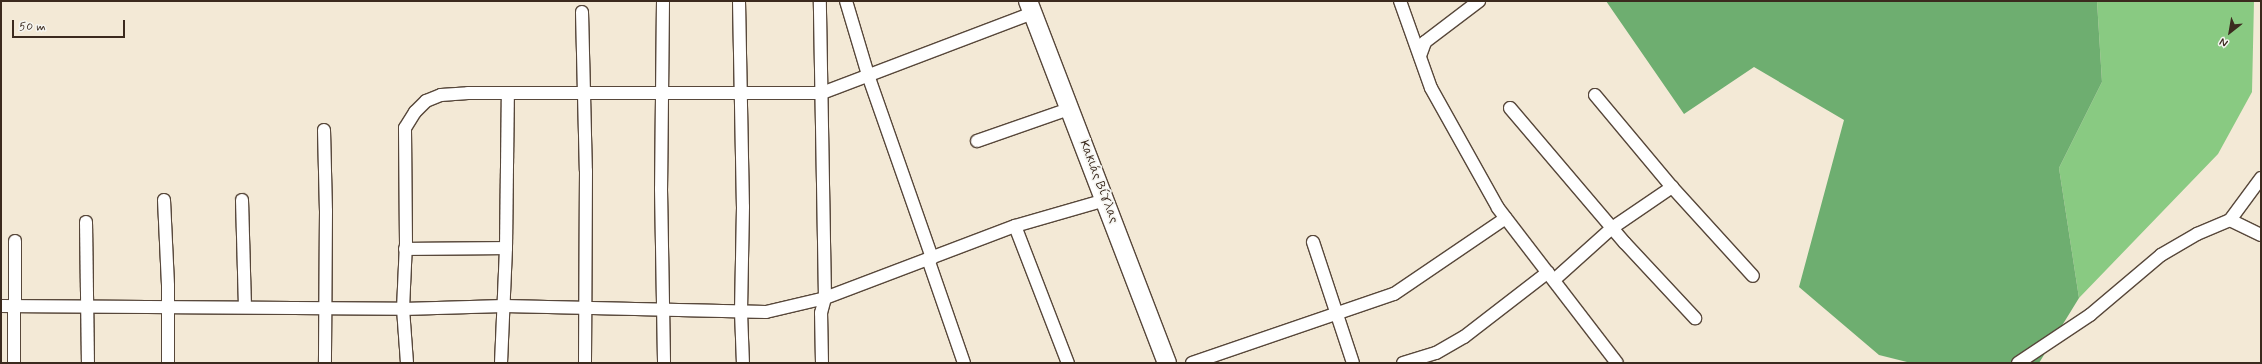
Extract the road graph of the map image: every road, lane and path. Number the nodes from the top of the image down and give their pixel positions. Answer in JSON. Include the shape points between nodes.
{"nodes":[{"id":1,"x":663,"y":1,"type":"edge"},
{"id":2,"x":739,"y":1,"type":"edge"},
{"id":3,"x":820,"y":1,"type":"edge"},
{"id":4,"x":846,"y":1,"type":"edge"},
{"id":5,"x":1400,"y":1,"type":"edge"},
{"id":6,"x":1479,"y":1,"type":"edge"},
{"id":7,"x":1030,"y":7,"type":"edge"},
{"id":8,"x":582,"y":12,"type":"dead end"},
{"id":9,"x":1420,"y":56,"type":"junction"},
{"id":10,"x":868,"y":75,"type":"junction"},
{"id":11,"x":508,"y":93,"type":"junction"},
{"id":12,"x":583,"y":93,"type":"junction"},
{"id":13,"x":663,"y":93,"type":"junction"},
{"id":14,"x":742,"y":93,"type":"junction"},
{"id":15,"x":822,"y":93,"type":"junction"},
{"id":16,"x":1595,"y":95,"type":"dead end"},
{"id":17,"x":1510,"y":108,"type":"dead end"},
{"id":18,"x":1070,"y":109,"type":"junction"},
{"id":19,"x":324,"y":130,"type":"dead end"},
{"id":20,"x":977,"y":141,"type":"dead end"},
{"id":21,"x":2261,"y":178,"type":"edge"},
{"id":22,"x":1672,"y":187,"type":"junction"},
{"id":23,"x":164,"y":200,"type":"dead end"},
{"id":24,"x":242,"y":200,"type":"dead end"},
{"id":25,"x":1105,"y":200,"type":"junction"},
{"id":26,"x":1506,"y":218,"type":"junction"},
{"id":27,"x":2230,"y":220,"type":"junction"},
{"id":28,"x":86,"y":222,"type":"dead end"},
{"id":29,"x":1015,"y":226,"type":"junction"},
{"id":30,"x":1612,"y":228,"type":"junction"},
{"id":31,"x":2261,"y":235,"type":"edge"},
{"id":32,"x":15,"y":241,"type":"dead end"},
{"id":33,"x":1313,"y":242,"type":"dead end"},
{"id":34,"x":506,"y":248,"type":"junction"},
{"id":35,"x":405,"y":249,"type":"junction"},
{"id":36,"x":930,"y":258,"type":"junction"},
{"id":37,"x":1551,"y":276,"type":"junction"},
{"id":38,"x":1753,"y":276,"type":"dead end"},
{"id":39,"x":825,"y":298,"type":"junction"},
{"id":40,"x":1,"y":306,"type":"edge"},
{"id":41,"x":13,"y":306,"type":"junction"},
{"id":42,"x":88,"y":306,"type":"junction"},
{"id":43,"x":504,"y":306,"type":"junction"},
{"id":44,"x":168,"y":307,"type":"junction"},
{"id":45,"x":245,"y":307,"type":"junction"},
{"id":46,"x":325,"y":307,"type":"junction"},
{"id":47,"x":584,"y":308,"type":"junction"},
{"id":48,"x":403,"y":309,"type":"junction"},
{"id":49,"x":663,"y":310,"type":"junction"},
{"id":50,"x":740,"y":312,"type":"junction"},
{"id":51,"x":1338,"y":314,"type":"junction"},
{"id":52,"x":1694,"y":318,"type":"dead end"},
{"id":53,"x":14,"y":363,"type":"edge"},
{"id":54,"x":88,"y":363,"type":"edge"},
{"id":55,"x":168,"y":363,"type":"edge"},
{"id":56,"x":325,"y":363,"type":"edge"},
{"id":57,"x":407,"y":363,"type":"edge"},
{"id":58,"x":501,"y":363,"type":"edge"},
{"id":59,"x":586,"y":363,"type":"edge"},
{"id":60,"x":664,"y":363,"type":"edge"},
{"id":61,"x":743,"y":363,"type":"edge"},
{"id":62,"x":822,"y":363,"type":"edge"},
{"id":63,"x":964,"y":363,"type":"edge"},
{"id":64,"x":1068,"y":363,"type":"edge"},
{"id":65,"x":1167,"y":363,"type":"edge"},
{"id":66,"x":1192,"y":363,"type":"edge"},
{"id":67,"x":1353,"y":363,"type":"edge"},
{"id":68,"x":1403,"y":363,"type":"edge"},
{"id":69,"x":1618,"y":363,"type":"edge"},
{"id":70,"x":2018,"y":363,"type":"edge"}],
"edges":[{"from":1,"to":13,"type":"street"},
{"from":2,"to":14,"type":"street"},
{"from":3,"to":15,"type":"street"},
{"from":4,"to":10,"type":"street"},
{"from":5,"to":9,"type":"street"},
{"from":6,"to":9,"type":"street","via":[[1425,42]]},
{"from":7,"to":10,"type":"street"},
{"from":7,"to":18,"type":"street","name":"Κακιάς Βίγλας"},
{"from":8,"to":12,"type":"street"},
{"from":9,"to":26,"type":"street","via":[[1435,95]]},
{"from":10,"to":15,"type":"street"},
{"from":10,"to":36,"type":"street"},
{"from":11,"to":12,"type":"street"},
{"from":11,"to":34,"type":"street"},
{"from":11,"to":35,"type":"street","via":[[441,95],[426,101],[415,112],[405,128]]},
{"from":12,"to":13,"type":"street"},
{"from":12,"to":47,"type":"street","via":[[587,238]]},
{"from":13,"to":14,"type":"street"},
{"from":13,"to":49,"type":"street"},
{"from":14,"to":15,"type":"street"},
{"from":14,"to":50,"type":"street","via":[[743,207]]},
{"from":15,"to":39,"type":"street"},
{"from":16,"to":22,"type":"street"},
{"from":17,"to":30,"type":"street"},
{"from":18,"to":20,"type":"street"},
{"from":18,"to":25,"type":"street","name":"Κακιάς Βίγλας"},
{"from":19,"to":46,"type":"street"},
{"from":21,"to":27,"type":"street"},
{"from":22,"to":30,"type":"street"},
{"from":22,"to":38,"type":"street"},
{"from":23,"to":44,"type":"street"},
{"from":24,"to":45,"type":"street"},
{"from":25,"to":29,"type":"street"},
{"from":25,"to":65,"type":"street","name":"Κακιάς Βίγλας"},
{"from":26,"to":37,"type":"street"},
{"from":26,"to":51,"type":"street","via":[[1394,294]]},
{"from":27,"to":31,"type":"street"},
{"from":27,"to":70,"type":"street","via":[[2197,234],[2161,255],[2090,315]]},
{"from":28,"to":42,"type":"street"},
{"from":29,"to":36,"type":"street"},
{"from":29,"to":64,"type":"street"},
{"from":30,"to":37,"type":"street"},
{"from":30,"to":52,"type":"street"},
{"from":32,"to":41,"type":"street"},
{"from":33,"to":51,"type":"street"},
{"from":34,"to":35,"type":"street"},
{"from":34,"to":43,"type":"street"},
{"from":35,"to":48,"type":"street"},
{"from":36,"to":39,"type":"street"},
{"from":36,"to":63,"type":"street"},
{"from":37,"to":68,"type":"street","via":[[1464,337],[1436,353]]},
{"from":37,"to":69,"type":"street"},
{"from":39,"to":50,"type":"street","via":[[766,312]]},
{"from":39,"to":62,"type":"street","via":[[821,313]]},
{"from":40,"to":41,"type":"street"},
{"from":41,"to":42,"type":"street"},
{"from":41,"to":53,"type":"street"},
{"from":42,"to":44,"type":"street"},
{"from":42,"to":54,"type":"street"},
{"from":43,"to":47,"type":"street"},
{"from":43,"to":48,"type":"street"},
{"from":43,"to":58,"type":"street"},
{"from":44,"to":45,"type":"street"},
{"from":44,"to":55,"type":"street"},
{"from":45,"to":46,"type":"street"},
{"from":46,"to":48,"type":"street"},
{"from":46,"to":56,"type":"street"},
{"from":47,"to":49,"type":"street"},
{"from":47,"to":59,"type":"street"},
{"from":48,"to":57,"type":"street"},
{"from":49,"to":50,"type":"street"},
{"from":49,"to":60,"type":"street"},
{"from":50,"to":61,"type":"street"},
{"from":51,"to":66,"type":"street"},
{"from":51,"to":67,"type":"street"}]}
